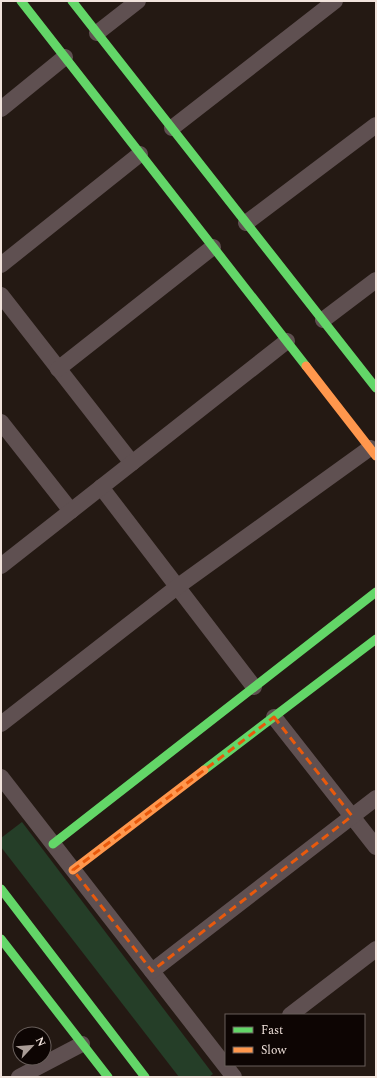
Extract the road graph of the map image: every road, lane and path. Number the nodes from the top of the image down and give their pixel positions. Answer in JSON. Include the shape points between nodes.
{"nodes":[{"id":1,"x":21,"y":1,"type":"edge"},
{"id":2,"x":72,"y":1,"type":"edge"},
{"id":3,"x":138,"y":1,"type":"edge"},
{"id":4,"x":335,"y":1,"type":"edge"},
{"id":5,"x":97,"y":33,"type":"junction"},
{"id":6,"x":65,"y":57,"type":"junction"},
{"id":7,"x":1,"y":109,"type":"edge"},
{"id":8,"x":376,"y":125,"type":"edge"},
{"id":9,"x":172,"y":128,"type":"junction"},
{"id":10,"x":140,"y":154,"type":"junction"},
{"id":11,"x":246,"y":223,"type":"junction"},
{"id":12,"x":213,"y":247,"type":"junction"},
{"id":13,"x":1,"y":265,"type":"edge"},
{"id":14,"x":376,"y":280,"type":"edge"},
{"id":15,"x":1,"y":295,"type":"edge"},
{"id":16,"x":323,"y":320,"type":"junction"},
{"id":17,"x":287,"y":342,"type":"junction"},
{"id":18,"x":58,"y":369,"type":"junction"},
{"id":19,"x":376,"y":388,"type":"edge"},
{"id":20,"x":1,"y":422,"type":"edge"},
{"id":21,"x":373,"y":452,"type":"edge"},
{"id":22,"x":132,"y":463,"type":"junction"},
{"id":23,"x":101,"y":487,"type":"junction"},
{"id":24,"x":71,"y":511,"type":"junction"},
{"id":25,"x":1,"y":566,"type":"edge"},
{"id":26,"x":177,"y":587,"type":"junction"},
{"id":27,"x":376,"y":592,"type":"edge"},
{"id":28,"x":376,"y":640,"type":"edge"},
{"id":29,"x":254,"y":687,"type":"junction"},
{"id":30,"x":274,"y":717,"type":"junction"},
{"id":31,"x":1,"y":724,"type":"edge"},
{"id":32,"x":1,"y":777,"type":"edge"},
{"id":33,"x":376,"y":798,"type":"edge"},
{"id":34,"x":352,"y":816,"type":"junction"},
{"id":35,"x":53,"y":844,"type":"junction"},
{"id":36,"x":376,"y":847,"type":"edge"},
{"id":37,"x":73,"y":870,"type":"junction"},
{"id":38,"x":1,"y":889,"type":"edge"},
{"id":39,"x":1,"y":939,"type":"edge"},
{"id":40,"x":376,"y":949,"type":"edge"},
{"id":41,"x":152,"y":971,"type":"junction"},
{"id":42,"x":291,"y":1014,"type":"edge"},
{"id":43,"x":82,"y":1044,"type":"junction"},
{"id":44,"x":225,"y":1065,"type":"edge"},
{"id":45,"x":18,"y":1077,"type":"edge"},
{"id":46,"x":108,"y":1077,"type":"edge"},
{"id":47,"x":145,"y":1077,"type":"edge"}],
"edges":[{"from":1,"to":6,"type":"street"},
{"from":2,"to":5,"type":"street"},
{"from":3,"to":5,"type":"street"},
{"from":4,"to":9,"type":"street"},
{"from":5,"to":9,"type":"street"},
{"from":6,"to":7,"type":"street"},
{"from":6,"to":10,"type":"street"},
{"from":8,"to":11,"type":"street"},
{"from":9,"to":11,"type":"street"},
{"from":10,"to":12,"type":"street"},
{"from":10,"to":13,"type":"street"},
{"from":11,"to":16,"type":"street"},
{"from":12,"to":17,"type":"street"},
{"from":12,"to":18,"type":"street"},
{"from":14,"to":16,"type":"street"},
{"from":15,"to":18,"type":"street"},
{"from":16,"to":19,"type":"street"},
{"from":17,"to":21,"type":"street"},
{"from":17,"to":22,"type":"street"},
{"from":18,"to":22,"type":"street"},
{"from":20,"to":24,"type":"street"},
{"from":21,"to":26,"type":"street"},
{"from":22,"to":23,"type":"street"},
{"from":23,"to":24,"type":"street"},
{"from":23,"to":26,"type":"street"},
{"from":24,"to":25,"type":"street"},
{"from":26,"to":29,"type":"street"},
{"from":26,"to":31,"type":"street"},
{"from":27,"to":29,"type":"street"},
{"from":28,"to":30,"type":"street"},
{"from":29,"to":35,"type":"street"},
{"from":30,"to":34,"type":"street"},
{"from":30,"to":37,"type":"street"},
{"from":32,"to":35,"type":"street"},
{"from":33,"to":34,"type":"street"},
{"from":34,"to":36,"type":"street"},
{"from":34,"to":41,"type":"street"},
{"from":35,"to":37,"type":"street"},
{"from":37,"to":41,"type":"street"},
{"from":38,"to":47,"type":"street"},
{"from":39,"to":43,"type":"street"},
{"from":40,"to":42,"type":"street"},
{"from":41,"to":44,"type":"street"},
{"from":43,"to":45,"type":"street"},
{"from":43,"to":46,"type":"street"}]}
